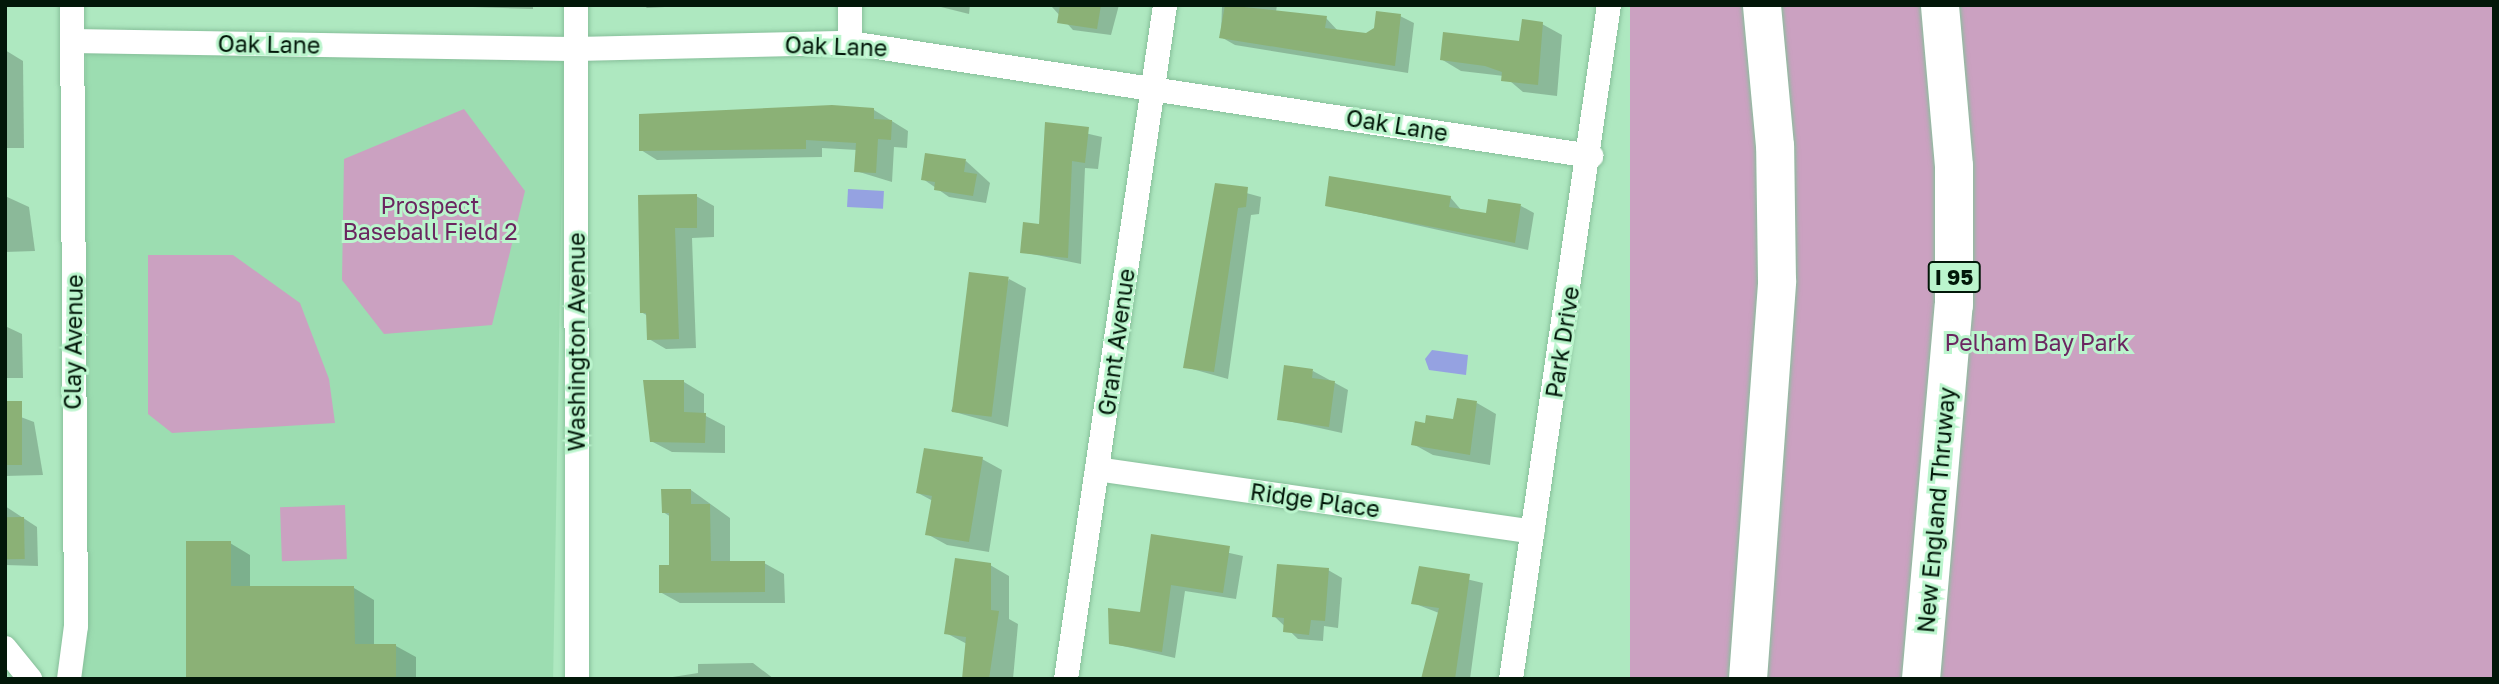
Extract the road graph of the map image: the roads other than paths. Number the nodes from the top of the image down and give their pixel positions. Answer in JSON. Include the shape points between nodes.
{"nodes":[{"id":1,"x":72,"y":5,"type":"edge"},
{"id":2,"x":576,"y":5,"type":"edge"},
{"id":3,"x":850,"y":5,"type":"edge"},
{"id":4,"x":1165,"y":5,"type":"edge"},
{"id":5,"x":1609,"y":5,"type":"edge"},
{"id":6,"x":1762,"y":5,"type":"edge"},
{"id":7,"x":1940,"y":5,"type":"edge"},
{"id":8,"x":72,"y":41,"type":"junction"},
{"id":9,"x":850,"y":43,"type":"junction"},
{"id":10,"x":576,"y":49,"type":"junction"},
{"id":11,"x":1153,"y":86,"type":"junction"},
{"id":12,"x":1591,"y":156,"type":"junction"},
{"id":13,"x":1097,"y":469,"type":"junction"},
{"id":14,"x":1532,"y":532,"type":"junction"},
{"id":15,"x":5,"y":648,"type":"edge"},
{"id":16,"x":30,"y":679,"type":"edge"},
{"id":17,"x":68,"y":679,"type":"edge"},
{"id":18,"x":578,"y":679,"type":"edge"},
{"id":19,"x":1066,"y":679,"type":"edge"},
{"id":20,"x":1511,"y":679,"type":"edge"},
{"id":21,"x":1748,"y":679,"type":"edge"},
{"id":22,"x":1921,"y":679,"type":"edge"}],
"edges":[{"from":1,"to":8,"type":"street","name":"Clay Avenue"},
{"from":2,"to":10,"type":"street","name":"Washington Avenue"},
{"from":3,"to":9,"type":"street"},
{"from":4,"to":11,"type":"street","name":"Grant Avenue"},
{"from":5,"to":12,"type":"street","name":"Park Drive"},
{"from":6,"to":21,"type":"highway","via":[[1775,146],[1777,281]]},
{"from":7,"to":22,"type":"highway","name":"New England Thruway","number":"I 95","via":[[1954,166],[1954,305]]},
{"from":8,"to":10,"type":"street","name":"Oak Lane"},
{"from":8,"to":17,"type":"street","name":"Clay Avenue","via":[[76,626]]},
{"from":9,"to":10,"type":"street","name":"Oak Lane"},
{"from":9,"to":11,"type":"street","name":"Oak Lane"},
{"from":10,"to":18,"type":"street","name":"Washington Avenue"},
{"from":11,"to":12,"type":"street","name":"Oak Lane"},
{"from":11,"to":13,"type":"street","name":"Grant Avenue"},
{"from":12,"to":14,"type":"street","name":"Park Drive"},
{"from":13,"to":14,"type":"street","name":"Ridge Place"},
{"from":13,"to":19,"type":"street","name":"Grant Avenue"},
{"from":14,"to":20,"type":"street","name":"Park Drive"},
{"from":15,"to":16,"type":"street"}]}
